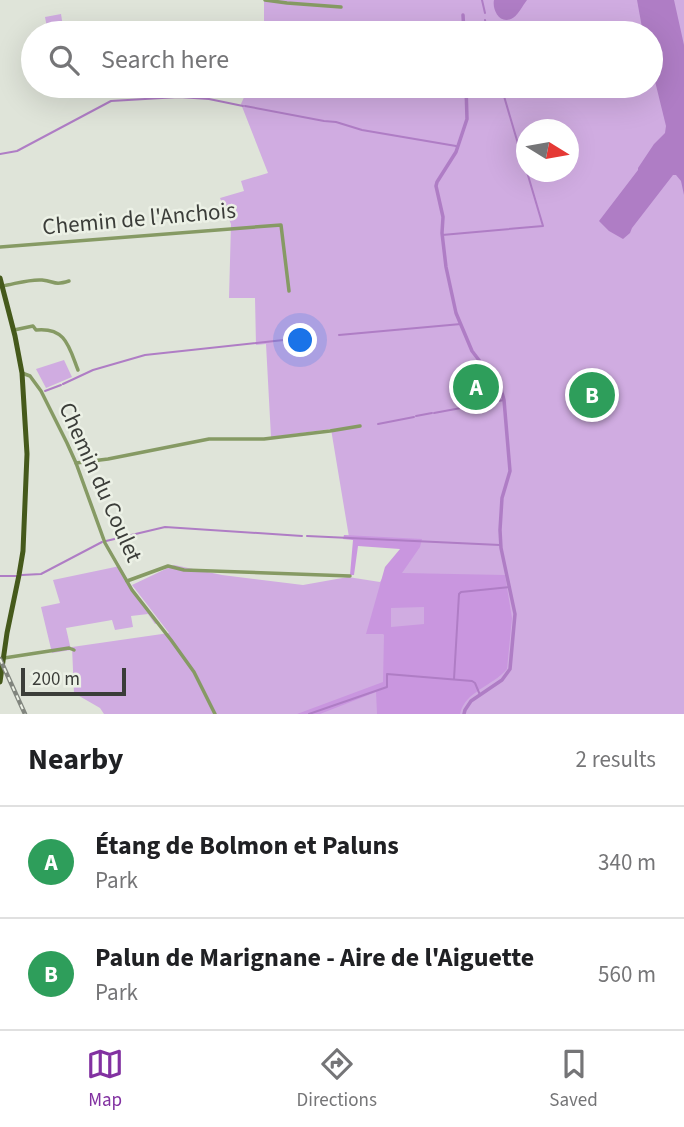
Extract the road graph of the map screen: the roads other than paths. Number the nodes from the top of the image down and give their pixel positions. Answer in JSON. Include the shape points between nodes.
{"nodes":[{"id":1,"x":265,"y":0,"type":"edge"},
{"id":2,"x":341,"y":7,"type":"dead end"},
{"id":3,"x":0,"y":247,"type":"edge"},
{"id":4,"x":0,"y":278,"type":"edge"},
{"id":5,"x":69,"y":281,"type":"dead end"},
{"id":6,"x":2,"y":286,"type":"junction"},
{"id":7,"x":289,"y":291,"type":"dead end"},
{"id":8,"x":14,"y":330,"type":"junction"},
{"id":9,"x":78,"y":370,"type":"dead end"},
{"id":10,"x":22,"y":373,"type":"junction"},
{"id":11,"x":360,"y":426,"type":"dead end"},
{"id":12,"x":76,"y":463,"type":"junction"},
{"id":13,"x":351,"y":576,"type":"dead end"},
{"id":14,"x":127,"y":581,"type":"junction"},
{"id":15,"x":74,"y":650,"type":"dead end"},
{"id":16,"x":2,"y":662,"type":"edge"},
{"id":17,"x":0,"y":682,"type":"edge"},
{"id":18,"x":215,"y":714,"type":"edge"}],
"edges":[{"from":1,"to":2,"type":"street"},
{"from":3,"to":7,"type":"street","name":"Chemin de l'Anchois","via":[[281,225]]},
{"from":4,"to":6,"type":"main road"},
{"from":5,"to":6,"type":"street"},
{"from":6,"to":8,"type":"main road"},
{"from":8,"to":9,"type":"street","via":[[33,326],[59,334]]},
{"from":8,"to":10,"type":"main road"},
{"from":10,"to":12,"type":"street","name":"Chemin du Coulet","via":[[41,391]]},
{"from":10,"to":16,"type":"main road","via":[[27,453],[23,541]]},
{"from":11,"to":12,"type":"street","via":[[264,439],[209,439]]},
{"from":12,"to":14,"type":"street","name":"Chemin du Coulet","via":[[103,539]]},
{"from":13,"to":14,"type":"street","via":[[170,566]]},
{"from":14,"to":18,"type":"street","name":"Chemin du Coulet","via":[[195,674]]},
{"from":15,"to":16,"type":"street"},
{"from":16,"to":17,"type":"main road"}]}
